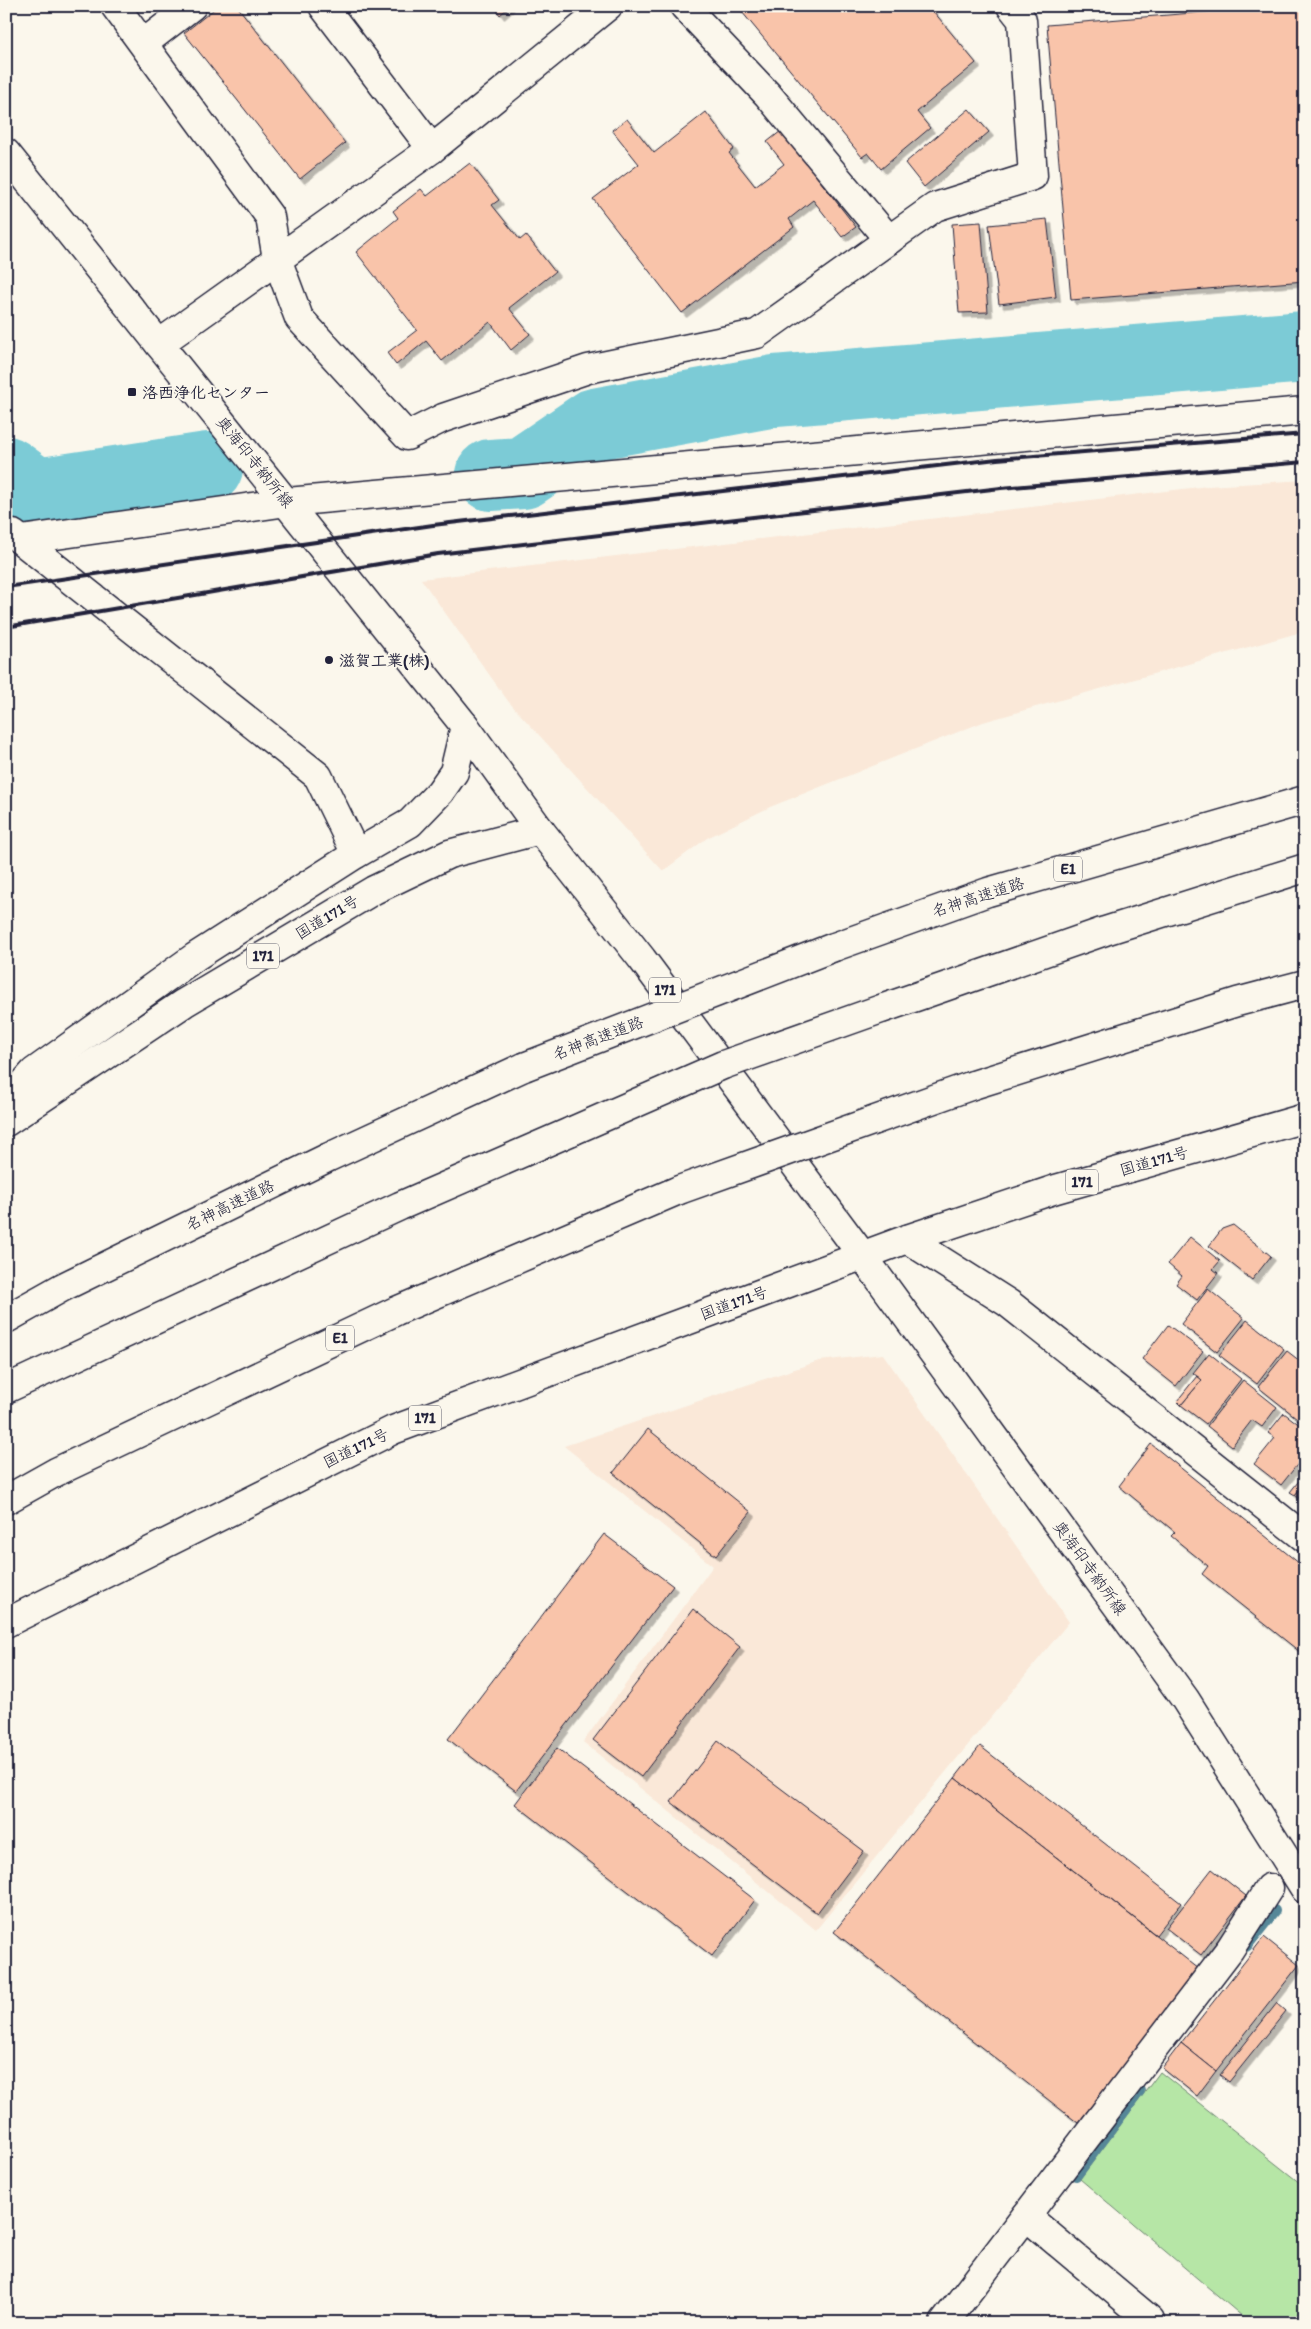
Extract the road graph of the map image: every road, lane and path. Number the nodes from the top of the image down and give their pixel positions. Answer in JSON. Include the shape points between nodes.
{"nodes":[{"id":1,"x":115,"y":6,"type":"edge"},
{"id":2,"x":192,"y":6,"type":"edge"},
{"id":3,"x":323,"y":6,"type":"edge"},
{"id":4,"x":608,"y":6,"type":"edge"},
{"id":5,"x":684,"y":6,"type":"edge"},
{"id":6,"x":1011,"y":6,"type":"edge"},
{"id":7,"x":144,"y":43,"type":"junction"},
{"id":8,"x":432,"y":149,"type":"junction"},
{"id":9,"x":6,"y":153,"type":"edge"},
{"id":10,"x":889,"y":240,"type":"junction"},
{"id":11,"x":277,"y":259,"type":"junction"},
{"id":12,"x":159,"y":344,"type":"junction"},
{"id":13,"x":1305,"y":411,"type":"edge"},
{"id":14,"x":287,"y":502,"type":"junction"},
{"id":15,"x":14,"y":534,"type":"edge"},
{"id":16,"x":465,"y":726,"type":"junction"},
{"id":17,"x":1305,"y":800,"type":"edge"},
{"id":18,"x":540,"y":830,"type":"junction"},
{"id":19,"x":356,"y":854,"type":"junction"},
{"id":20,"x":1305,"y":868,"type":"edge"},
{"id":21,"x":1305,"y":984,"type":"edge"},
{"id":22,"x":6,"y":1104,"type":"edge"},
{"id":23,"x":1305,"y":1118,"type":"edge"},
{"id":24,"x":6,"y":1122,"type":"edge"},
{"id":25,"x":907,"y":1239,"type":"junction"},
{"id":26,"x":862,"y":1256,"type":"junction"},
{"id":27,"x":6,"y":1319,"type":"edge"},
{"id":28,"x":6,"y":1389,"type":"edge"},
{"id":29,"x":6,"y":1500,"type":"edge"},
{"id":30,"x":1305,"y":1538,"type":"edge"},
{"id":31,"x":6,"y":1623,"type":"edge"},
{"id":32,"x":1269,"y":1888,"type":"dead end"},
{"id":33,"x":1305,"y":1889,"type":"edge"},
{"id":34,"x":1026,"y":2216,"type":"junction"},
{"id":35,"x":944,"y":2323,"type":"edge"},
{"id":36,"x":1148,"y":2323,"type":"edge"}],
"edges":[{"from":1,"to":7,"type":"main road"},
{"from":2,"to":7,"type":"main road"},
{"from":3,"to":8,"type":"main road"},
{"from":4,"to":8,"type":"main road"},
{"from":5,"to":10,"type":"main road","via":[[768,95]]},
{"from":6,"to":10,"type":"main road","via":[[1022,20],[1033,176],[935,207]]},
{"from":7,"to":11,"type":"main road","via":[[270,218]]},
{"from":8,"to":11,"type":"main road"},
{"from":9,"to":12,"type":"main road","name":"奥海印寺納所線"},
{"from":10,"to":11,"type":"main road","via":[[757,334],[588,369],[444,418],[407,436],[299,318]]},
{"from":11,"to":12,"type":"main road"},
{"from":12,"to":14,"type":"main road","name":"奥海印寺納所線"},
{"from":13,"to":14,"type":"main road"},
{"from":14,"to":15,"type":"main road"},
{"from":14,"to":16,"type":"main road","name":"奥海印寺納所線"},
{"from":15,"to":19,"type":"main road","via":[[318,776]]},
{"from":16,"to":18,"type":"main road","number":"171"},
{"from":16,"to":19,"type":"main road","via":[[454,772],[440,792],[410,823]]},
{"from":17,"to":27,"type":"main road","name":"名神高速道路","number":"E1","bridge":true,"via":[[988,892],[834,947],[524,1067],[329,1157],[63,1287]]},
{"from":18,"to":24,"type":"main road","name":"国道171号","number":"171","via":[[449,854],[374,890],[184,1003]]},
{"from":18,"to":26,"type":"main road","number":"171","via":[[642,959]]},
{"from":19,"to":22,"type":"main road","via":[[187,963],[34,1072]]},
{"from":20,"to":28,"type":"main road","bridge":true,"via":[[1105,931],[723,1065],[400,1206]]},
{"from":21,"to":29,"type":"main road","number":"E1","bridge":true,"via":[[973,1085],[679,1190],[396,1311],[56,1472]]},
{"from":23,"to":25,"type":"main road","name":"国道171号","number":"171","via":[[1056,1189]]},
{"from":25,"to":26,"type":"main road","name":"国道171号","number":"171"},
{"from":25,"to":30,"type":"main road","via":[[1008,1303]]},
{"from":26,"to":31,"type":"main road","name":"国道171号","number":"171","via":[[393,1430]]},
{"from":26,"to":33,"type":"main road","name":"奥海印寺納所線","via":[[1185,1699]]},
{"from":32,"to":34,"type":"main road","via":[[1230,1950],[1080,2163]]},
{"from":34,"to":35,"type":"main road"},
{"from":34,"to":36,"type":"main road","via":[[1150,2320]]}]}
